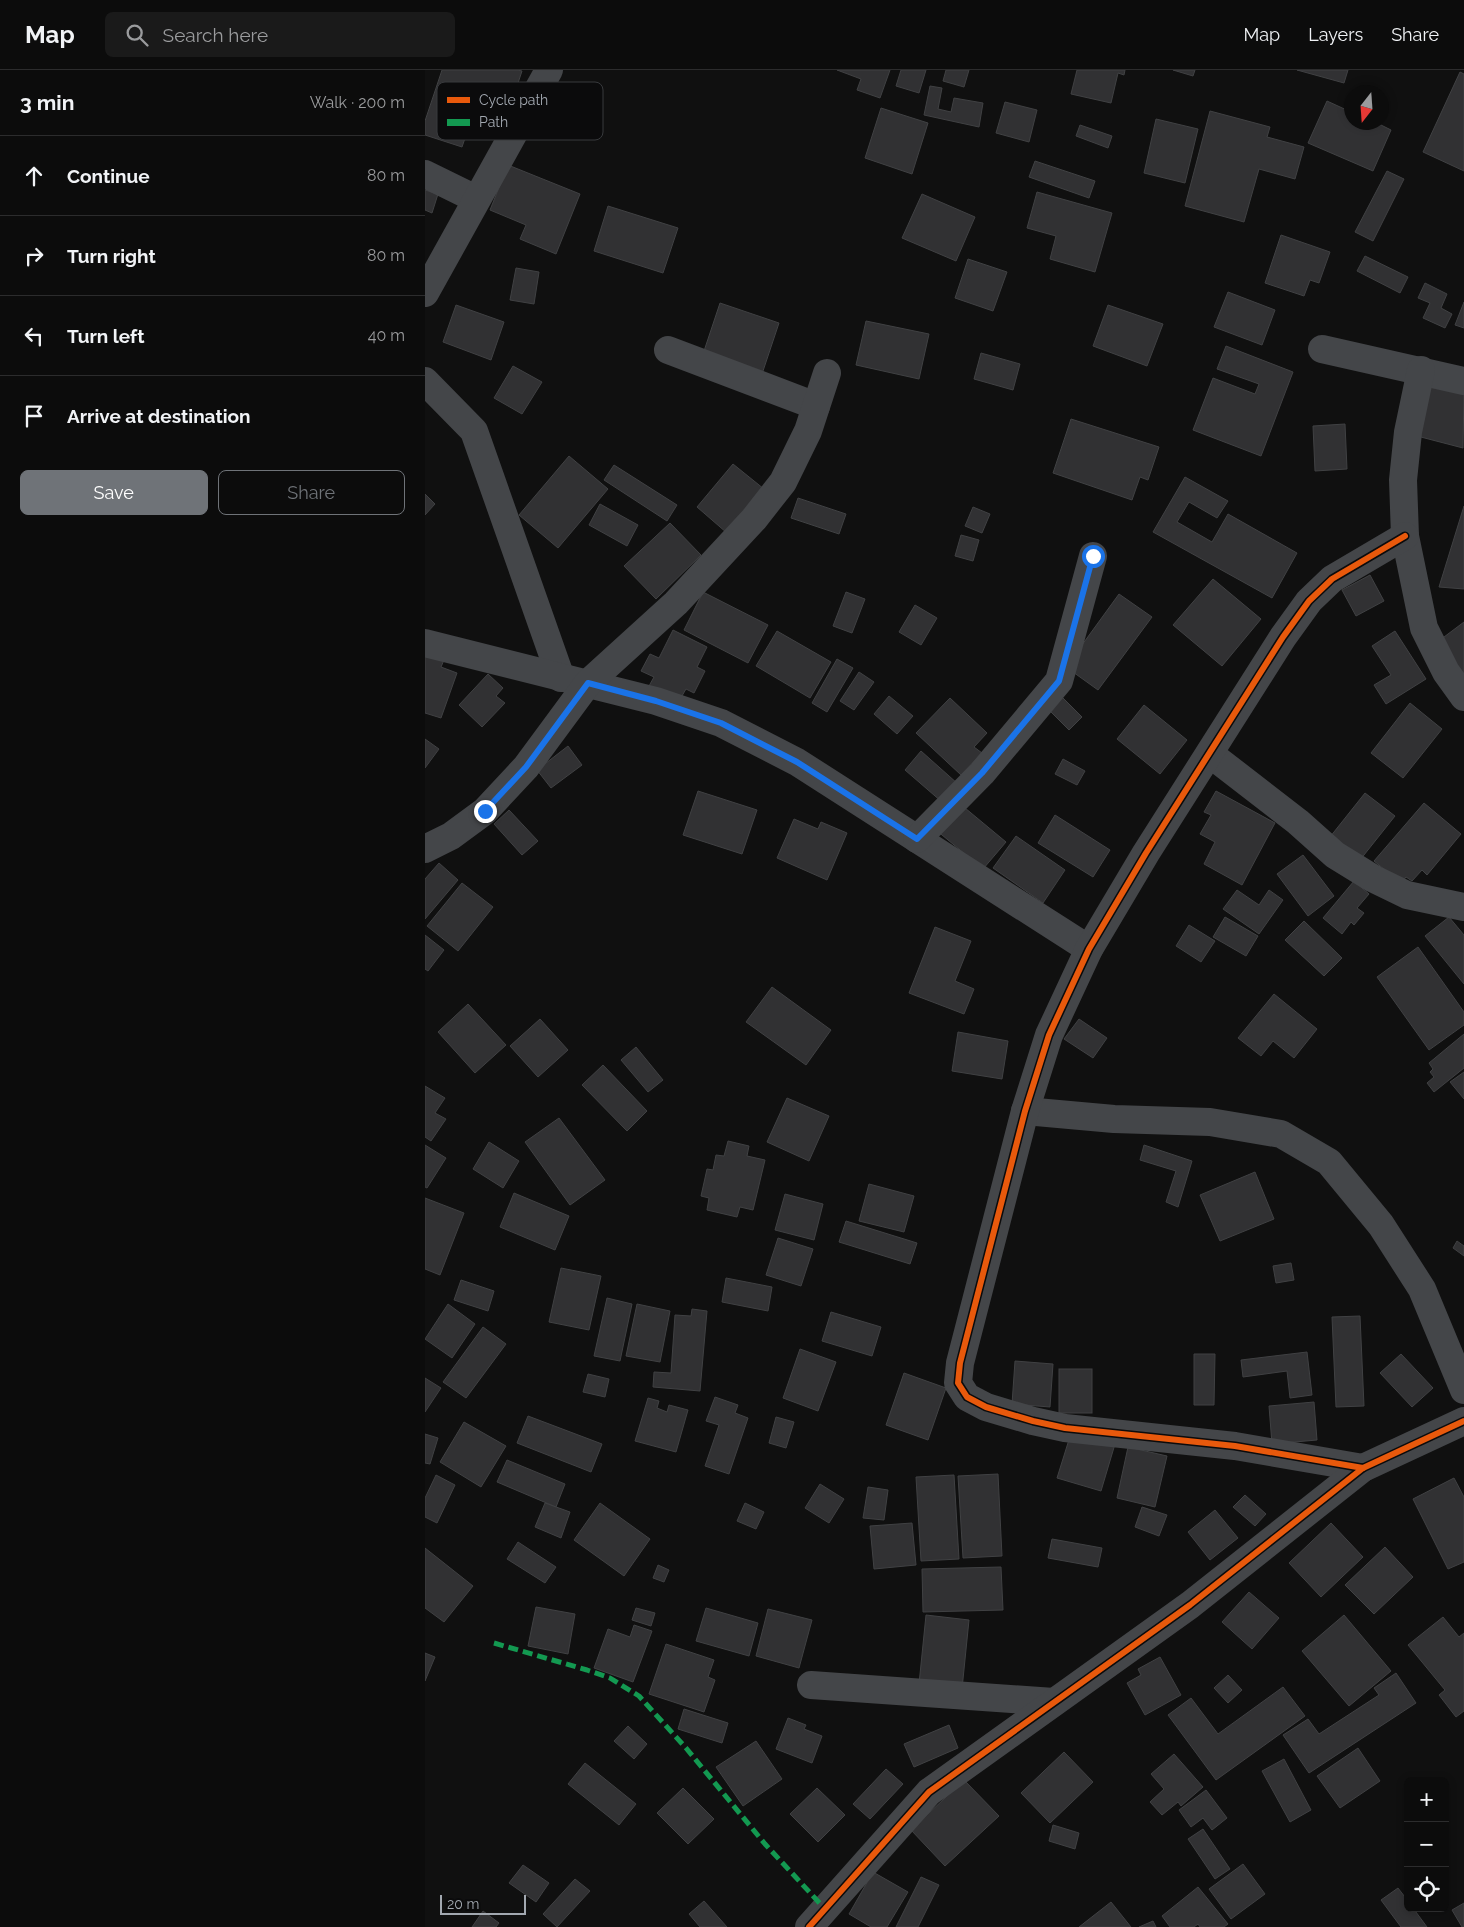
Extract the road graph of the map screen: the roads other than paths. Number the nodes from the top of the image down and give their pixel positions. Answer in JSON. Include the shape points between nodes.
{"nodes":[{"id":1,"x":549,"y":70,"type":"edge"},
{"id":2,"x":542,"y":82,"type":"edge"},
{"id":3,"x":510,"y":140,"type":"edge"},
{"id":4,"x":425,"y":174,"type":"edge"},
{"id":5,"x":476,"y":200,"type":"junction"},
{"id":6,"x":425,"y":293,"type":"edge"},
{"id":7,"x":1322,"y":348,"type":"dead end"},
{"id":8,"x":668,"y":350,"type":"dead end"},
{"id":9,"x":1421,"y":370,"type":"junction"},
{"id":10,"x":827,"y":373,"type":"dead end"},
{"id":11,"x":425,"y":381,"type":"edge"},
{"id":12,"x":1464,"y":381,"type":"edge"},
{"id":13,"x":816,"y":406,"type":"junction"},
{"id":14,"x":1405,"y":536,"type":"junction"},
{"id":15,"x":1093,"y":556,"type":"dead end"},
{"id":16,"x":425,"y":643,"type":"edge"},
{"id":17,"x":561,"y":678,"type":"junction"},
{"id":18,"x":588,"y":683,"type":"junction"},
{"id":19,"x":1464,"y":697,"type":"edge"},
{"id":20,"x":1210,"y":754,"type":"junction"},
{"id":21,"x":917,"y":839,"type":"junction"},
{"id":22,"x":425,"y":849,"type":"edge"},
{"id":23,"x":1464,"y":907,"type":"edge"},
{"id":24,"x":1089,"y":949,"type":"junction"},
{"id":25,"x":1025,"y":1111,"type":"junction"},
{"id":26,"x":1464,"y":1390,"type":"edge"},
{"id":27,"x":1464,"y":1421,"type":"edge"},
{"id":28,"x":1363,"y":1468,"type":"junction"},
{"id":29,"x":811,"y":1685,"type":"dead end"},
{"id":30,"x":1054,"y":1702,"type":"junction"},
{"id":31,"x":809,"y":1927,"type":"edge"}],
"edges":[{"from":1,"to":2,"type":"street"},
{"from":3,"to":5,"type":"street"},
{"from":4,"to":5,"type":"street"},
{"from":5,"to":6,"type":"street"},
{"from":7,"to":9,"type":"street"},
{"from":8,"to":13,"type":"street"},
{"from":9,"to":12,"type":"street"},
{"from":9,"to":14,"type":"street","via":[[1408,432],[1403,480]]},
{"from":10,"to":13,"type":"street"},
{"from":11,"to":17,"type":"street","via":[[474,431]]},
{"from":13,"to":18,"type":"street","via":[[808,431],[783,482],[754,519],[676,603]]},
{"from":14,"to":19,"type":"street","via":[[1424,628],[1446,672]]},
{"from":14,"to":20,"type":"street","via":[[1332,579],[1309,601]]},
{"from":15,"to":21,"type":"street","via":[[1059,681],[982,773]]},
{"from":16,"to":17,"type":"street"},
{"from":17,"to":18,"type":"street"},
{"from":18,"to":21,"type":"street","via":[[721,723],[797,762]]},
{"from":18,"to":22,"type":"street","via":[[526,767],[485,811],[451,836]]},
{"from":20,"to":23,"type":"street","via":[[1335,855],[1366,874],[1407,895]]},
{"from":20,"to":24,"type":"street"},
{"from":21,"to":24,"type":"street"},
{"from":24,"to":25,"type":"street","via":[[1049,1035]]},
{"from":25,"to":26,"type":"street","via":[[1114,1119],[1210,1122],[1281,1134],[1329,1162],[1381,1225],[1422,1289]]},
{"from":25,"to":28,"type":"street","via":[[960,1363],[959,1382],[967,1397],[986,1408],[1065,1428],[1235,1446]]},
{"from":27,"to":28,"type":"street"},
{"from":28,"to":30,"type":"street","via":[[1190,1604]]},
{"from":29,"to":30,"type":"street"},
{"from":30,"to":31,"type":"street","via":[[929,1792]]}]}
